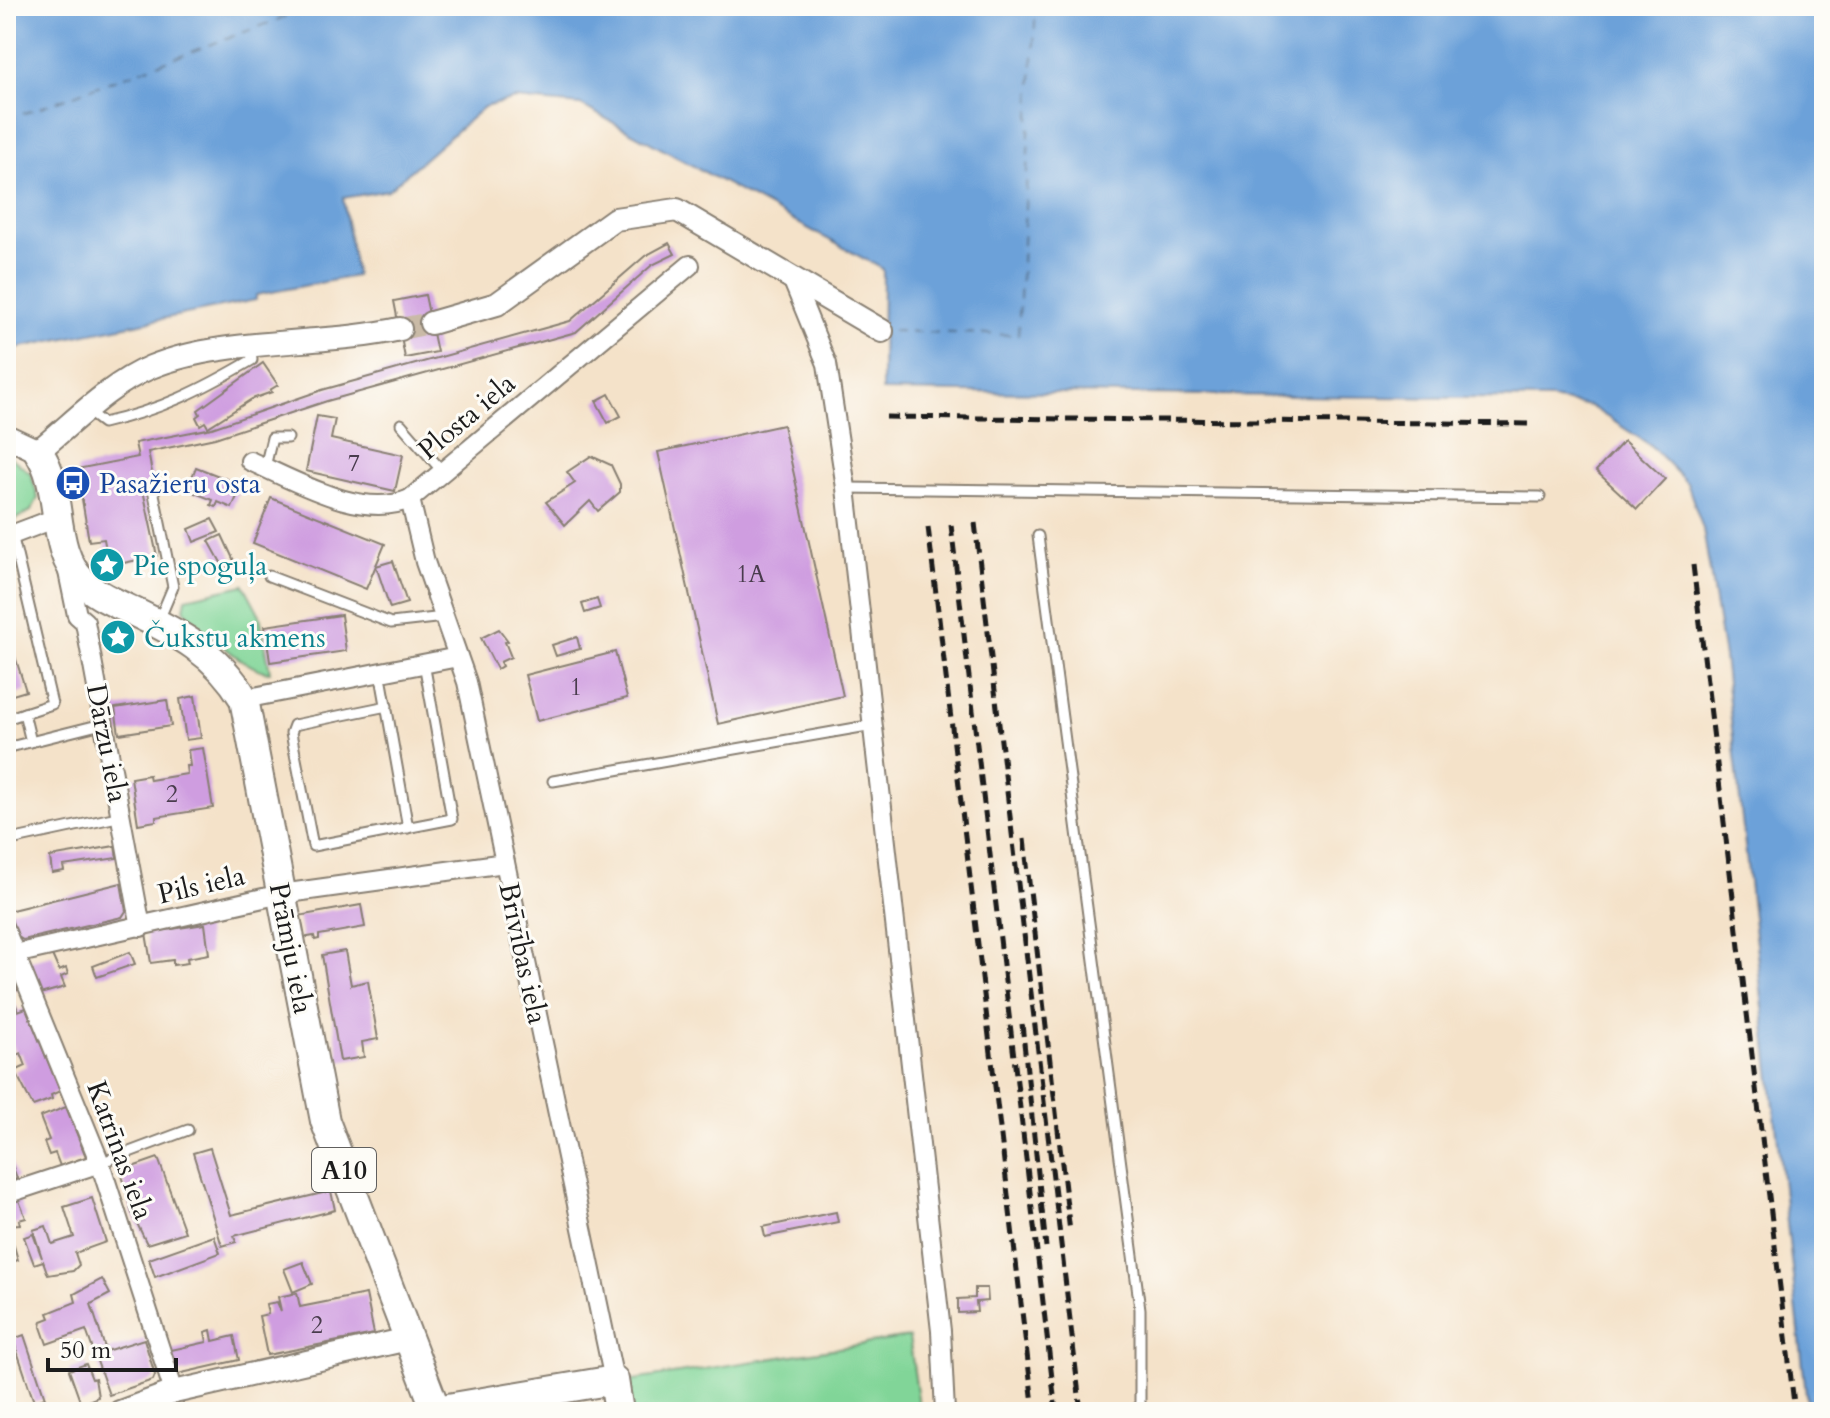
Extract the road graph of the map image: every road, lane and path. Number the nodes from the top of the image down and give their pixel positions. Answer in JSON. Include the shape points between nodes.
{"nodes":[{"id":1,"x":690,"y":265,"type":"dead end"},
{"id":2,"x":791,"y":276,"type":"junction"},
{"id":3,"x":431,"y":323,"type":"tunnel mouth"},
{"id":4,"x":400,"y":329,"type":"tunnel mouth"},
{"id":5,"x":882,"y":331,"type":"dead end"},
{"id":6,"x":251,"y":347,"type":"junction"},
{"id":7,"x":87,"y":411,"type":"junction"},
{"id":8,"x":401,"y":424,"type":"dead end"},
{"id":9,"x":6,"y":436,"type":"edge"},
{"id":10,"x":288,"y":438,"type":"dead end"},
{"id":11,"x":43,"y":459,"type":"junction"},
{"id":12,"x":257,"y":464,"type":"joint"},
{"id":13,"x":443,"y":472,"type":"junction"},
{"id":14,"x":846,"y":488,"type":"junction"},
{"id":15,"x":154,"y":494,"type":"dead end"},
{"id":16,"x":1540,"y":497,"type":"dead end"},
{"id":17,"x":410,"y":499,"type":"junction"},
{"id":18,"x":59,"y":517,"type":"junction"},
{"id":19,"x":9,"y":536,"type":"edge"},
{"id":20,"x":1038,"y":536,"type":"dead end"},
{"id":21,"x":66,"y":560,"type":"junction"},
{"id":22,"x":269,"y":576,"type":"dead end"},
{"id":23,"x":105,"y":598,"type":"junction"},
{"id":24,"x":444,"y":617,"type":"junction"},
{"id":25,"x":85,"y":622,"type":"junction"},
{"id":26,"x":158,"y":623,"type":"junction"},
{"id":27,"x":458,"y":657,"type":"junction"},
{"id":28,"x":424,"y":663,"type":"junction"},
{"id":29,"x":380,"y":671,"type":"junction"},
{"id":30,"x":244,"y":699,"type":"junction"},
{"id":31,"x":387,"y":706,"type":"junction"},
{"id":32,"x":24,"y":713,"type":"junction"},
{"id":33,"x":6,"y":719,"type":"edge"},
{"id":34,"x":106,"y":723,"type":"junction"},
{"id":35,"x":873,"y":725,"type":"junction"},
{"id":36,"x":31,"y":742,"type":"junction"},
{"id":37,"x":6,"y":748,"type":"edge"},
{"id":38,"x":553,"y":781,"type":"dead end"},
{"id":39,"x":122,"y":816,"type":"junction"},
{"id":40,"x":408,"y":828,"type":"junction"},
{"id":41,"x":6,"y":841,"type":"edge"},
{"id":42,"x":505,"y":863,"type":"junction"},
{"id":43,"x":281,"y":894,"type":"junction"},
{"id":44,"x":141,"y":927,"type":"junction"},
{"id":45,"x":6,"y":932,"type":"edge"},
{"id":46,"x":10,"y":956,"type":"edge"},
{"id":47,"x":188,"y":1130,"type":"dead end"},
{"id":48,"x":100,"y":1163,"type":"junction"},
{"id":49,"x":6,"y":1194,"type":"edge"},
{"id":50,"x":408,"y":1339,"type":"junction"},
{"id":51,"x":614,"y":1380,"type":"junction"},
{"id":52,"x":174,"y":1392,"type":"junction"},
{"id":53,"x":547,"y":1401,"type":"edge"},
{"id":54,"x":431,"y":1411,"type":"edge"},
{"id":55,"x":120,"y":1412,"type":"edge"},
{"id":56,"x":619,"y":1412,"type":"edge"},
{"id":57,"x":945,"y":1412,"type":"edge"},
{"id":58,"x":1140,"y":1412,"type":"edge"}],
"edges":[{"from":1,"to":13,"type":"street","name":"Plosta iela"},
{"from":2,"to":3,"type":"street","via":[[677,210],[615,219],[497,304]]},
{"from":2,"to":5,"type":"street"},
{"from":2,"to":14,"type":"street","via":[[827,364]]},
{"from":4,"to":6,"type":"street"},
{"from":6,"to":7,"type":"street","via":[[152,366]]},
{"from":6,"to":7,"type":"lane","via":[[252,360],[159,409],[103,423]]},
{"from":7,"to":11,"type":"street"},
{"from":8,"to":13,"type":"lane"},
{"from":9,"to":11,"type":"street"},
{"from":10,"to":12,"type":"lane","via":[[272,438]]},
{"from":11,"to":18,"type":"main road","name":"Dārzu iela"},
{"from":12,"to":17,"type":"street","name":"Plosta iela","via":[[363,507],[392,507]]},
{"from":13,"to":17,"type":"street","name":"Plosta iela"},
{"from":14,"to":16,"type":"lane"},
{"from":14,"to":35,"type":"street"},
{"from":15,"to":26,"type":"lane","via":[[173,587]]},
{"from":17,"to":24,"type":"street","name":"Brīvības iela"},
{"from":18,"to":19,"type":"street"},
{"from":18,"to":21,"type":"main road","name":"Dārzu iela"},
{"from":19,"to":32,"type":"lane","via":[[52,704]]},
{"from":20,"to":58,"type":"lane","via":[[1140,1309]]},
{"from":21,"to":23,"type":"main road","name":"Prāmju iela","number":"A10","via":[[82,582]]},
{"from":21,"to":25,"type":"street","name":"Dārzu iela","via":[[77,615]]},
{"from":22,"to":24,"type":"lane","via":[[391,623]]},
{"from":23,"to":25,"type":"street"},
{"from":23,"to":26,"type":"main road","name":"Prāmju iela","number":"A10"},
{"from":24,"to":27,"type":"street","name":"Brīvības iela"},
{"from":25,"to":34,"type":"street","name":"Dārzu iela"},
{"from":26,"to":30,"type":"main road","name":"Prāmju iela","number":"A10","via":[[213,657]]},
{"from":27,"to":28,"type":"street"},
{"from":27,"to":42,"type":"street","name":"Brīvības iela"},
{"from":28,"to":29,"type":"street"},
{"from":28,"to":40,"type":"lane","via":[[452,819]]},
{"from":29,"to":30,"type":"street"},
{"from":29,"to":31,"type":"lane"},
{"from":30,"to":43,"type":"main road","name":"Prāmju iela","number":"A10"},
{"from":31,"to":40,"type":"lane"},
{"from":31,"to":40,"type":"lane","via":[[300,722],[291,733],[313,846]]},
{"from":32,"to":33,"type":"lane"},
{"from":32,"to":36,"type":"lane"},
{"from":34,"to":36,"type":"lane"},
{"from":34,"to":39,"type":"street","name":"Dārzu iela"},
{"from":35,"to":38,"type":"lane"},
{"from":35,"to":57,"type":"street","via":[[941,1331]]},
{"from":36,"to":37,"type":"lane"},
{"from":39,"to":41,"type":"lane"},
{"from":39,"to":44,"type":"street","name":"Dārzu iela"},
{"from":42,"to":43,"type":"street","name":"Pils iela"},
{"from":42,"to":51,"type":"street","name":"Brīvības iela"},
{"from":43,"to":44,"type":"street","name":"Pils iela"},
{"from":43,"to":50,"type":"main road","name":"Prāmju iela","number":"A10","via":[[325,1121]]},
{"from":44,"to":46,"type":"street","name":"Pils iela"},
{"from":45,"to":46,"type":"street","name":"Katrīnas iela"},
{"from":46,"to":48,"type":"street","name":"Katrīnas iela"},
{"from":47,"to":48,"type":"lane"},
{"from":48,"to":49,"type":"street"},
{"from":48,"to":52,"type":"street","name":"Katrīnas iela"},
{"from":50,"to":52,"type":"street"},
{"from":50,"to":54,"type":"main road","name":"Prāmju iela","number":"A10"},
{"from":51,"to":53,"type":"main road","number":"A10"},
{"from":51,"to":56,"type":"main road","name":"Brīvības iela"},
{"from":52,"to":55,"type":"street"},
{"from":53,"to":54,"type":"main road","number":"A10"}]}
